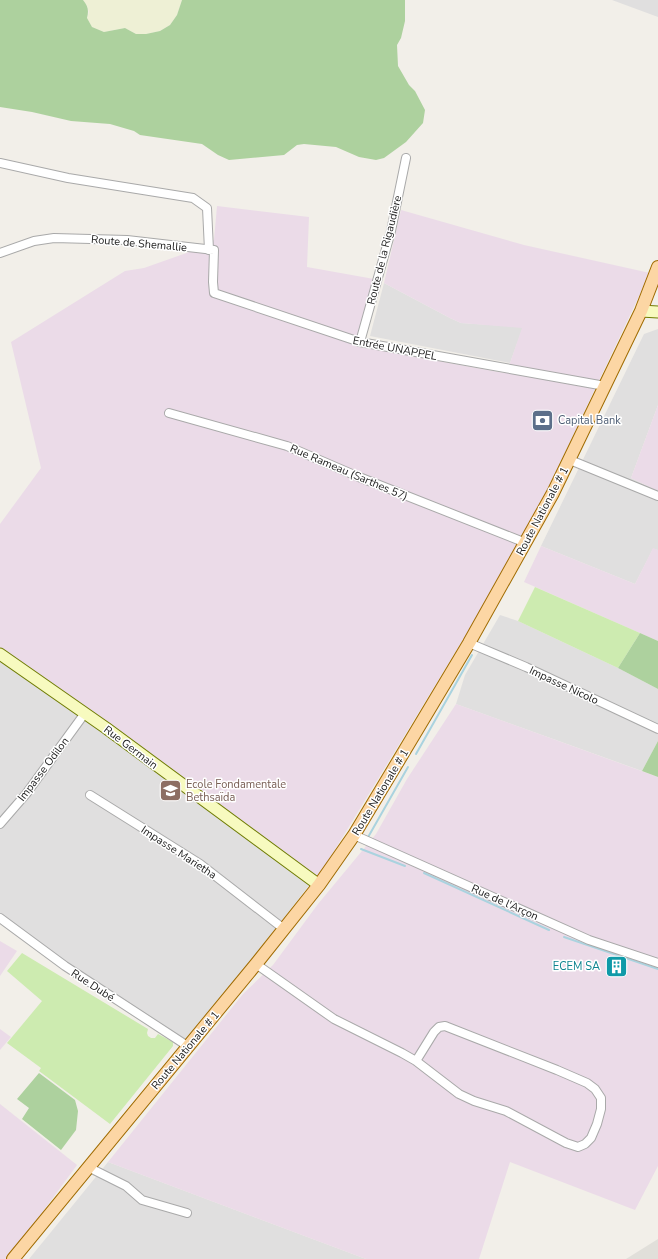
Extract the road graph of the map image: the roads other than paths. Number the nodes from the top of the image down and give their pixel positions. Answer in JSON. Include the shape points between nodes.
{"nodes":[{"id":1,"x":406,"y":158,"type":"dead end"},
{"id":2,"x":0,"y":163,"type":"edge"},
{"id":3,"x":211,"y":250,"type":"junction"},
{"id":4,"x":0,"y":253,"type":"edge"},
{"id":5,"x":658,"y":267,"type":"edge"},
{"id":6,"x":641,"y":311,"type":"junction"},
{"id":7,"x":658,"y":312,"type":"edge"},
{"id":8,"x":360,"y":342,"type":"junction"},
{"id":9,"x":605,"y":386,"type":"junction"},
{"id":10,"x":169,"y":413,"type":"dead end"},
{"id":11,"x":570,"y":460,"type":"junction"},
{"id":12,"x":658,"y":496,"type":"edge"},
{"id":13,"x":526,"y":543,"type":"junction"},
{"id":14,"x":469,"y":644,"type":"junction"},
{"id":15,"x":0,"y":654,"type":"edge"},
{"id":16,"x":85,"y":713,"type":"junction"},
{"id":17,"x":658,"y":729,"type":"edge"},
{"id":18,"x":90,"y":795,"type":"dead end"},
{"id":19,"x":0,"y":824,"type":"edge"},
{"id":20,"x":354,"y":835,"type":"junction"},
{"id":21,"x":320,"y":885,"type":"junction"},
{"id":22,"x":0,"y":918,"type":"edge"},
{"id":23,"x":284,"y":929,"type":"junction"},
{"id":24,"x":658,"y":963,"type":"edge"},
{"id":25,"x":256,"y":964,"type":"junction"},
{"id":26,"x":189,"y":1047,"type":"junction"},
{"id":27,"x":416,"y":1061,"type":"junction"},
{"id":28,"x":88,"y":1167,"type":"junction"},
{"id":29,"x":187,"y":1213,"type":"dead end"},
{"id":30,"x":13,"y":1259,"type":"edge"}],
"edges":[{"from":1,"to":8,"type":"street","name":"Route de la Rigaudière","via":[[391,231]]},
{"from":2,"to":3,"type":"street","name":"Entrée UNAPPEL","via":[[68,178],[193,198],[207,208]]},
{"from":3,"to":4,"type":"street","name":"Route de Shemallie","via":[[127,240],[54,238],[34,241]]},
{"from":3,"to":8,"type":"street","name":"Entrée UNAPPEL","via":[[214,293]]},
{"from":5,"to":6,"type":"main road","name":"Route Nationale # 1"},
{"from":6,"to":7,"type":"street"},
{"from":6,"to":9,"type":"main road","name":"Route Nationale # 1"},
{"from":8,"to":9,"type":"street","name":"Entrée UNAPPEL"},
{"from":9,"to":11,"type":"main road","name":"Route Nationale # 1"},
{"from":10,"to":13,"type":"street","name":"Rue Rameau (Sarthes 57)","via":[[287,446]]},
{"from":11,"to":12,"type":"street"},
{"from":11,"to":13,"type":"main road","name":"Route Nationale # 1"},
{"from":13,"to":14,"type":"main road","name":"Route Nationale # 1"},
{"from":14,"to":17,"type":"street","name":"Impasse Nicolo","via":[[526,667]]},
{"from":14,"to":20,"type":"main road","name":"Route Nationale # 1"},
{"from":15,"to":16,"type":"street","name":"Rue Germain"},
{"from":16,"to":19,"type":"street","name":"Impasse Odilon","via":[[26,794]]},
{"from":16,"to":21,"type":"street","name":"Rue Germain"},
{"from":18,"to":23,"type":"street","name":"Impasse Marietha","via":[[200,864]]},
{"from":20,"to":21,"type":"main road","name":"Route Nationale # 1"},
{"from":20,"to":24,"type":"street","name":"Rue de l'Arçon","via":[[589,940]]},
{"from":21,"to":23,"type":"main road","name":"Route Nationale # 1"},
{"from":22,"to":26,"type":"street","name":"Rue Dubé","via":[[65,966]]},
{"from":23,"to":25,"type":"main road","name":"Route Nationale # 1"},
{"from":25,"to":26,"type":"main road","name":"Route Nationale # 1"},
{"from":25,"to":27,"type":"street","via":[[334,1019]]},
{"from":26,"to":28,"type":"main road","name":"Route Nationale # 1"},
{"from":27,"to":27,"type":"street","via":[[459,1094],[506,1111],[566,1144],[578,1147],[585,1144],[591,1138],[597,1124],[601,1098],[587,1083],[445,1026],[434,1032]]},
{"from":28,"to":29,"type":"street","via":[[126,1186],[142,1200]]},
{"from":28,"to":30,"type":"main road","name":"Route Nationale # 1"}]}
